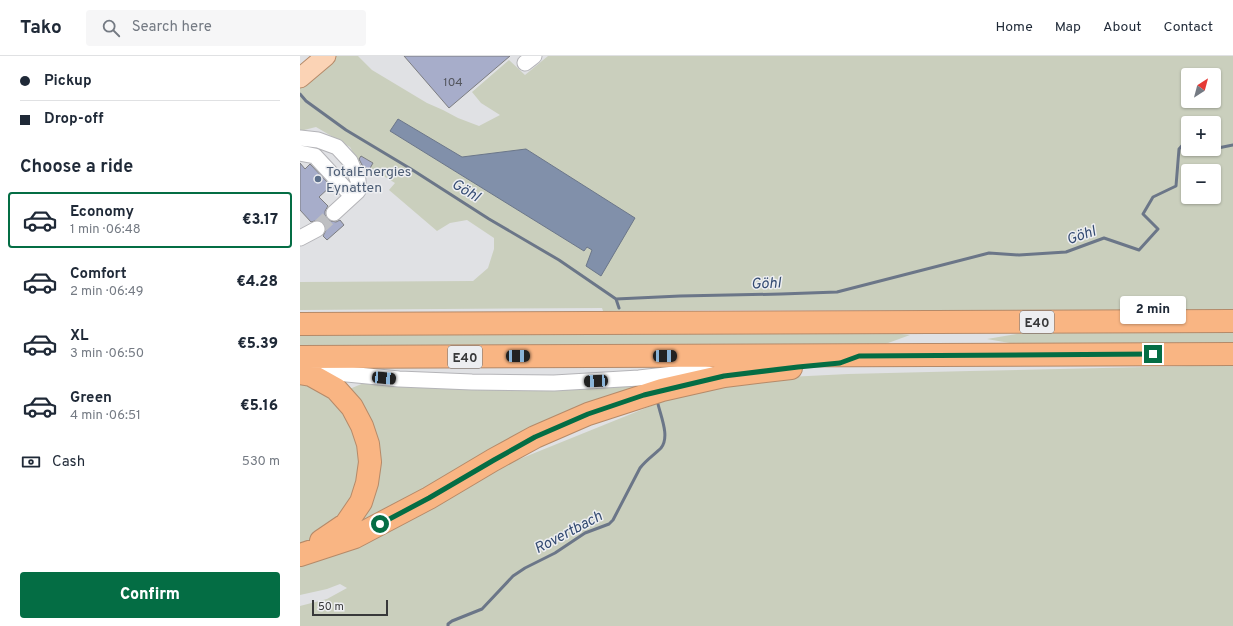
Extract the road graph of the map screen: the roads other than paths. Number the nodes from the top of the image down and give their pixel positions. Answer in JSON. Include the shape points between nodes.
{"nodes":[{"id":1,"x":326,"y":56,"type":"edge"},
{"id":2,"x":300,"y":78,"type":"edge"},
{"id":3,"x":300,"y":138,"type":"edge"},
{"id":4,"x":300,"y":152,"type":"edge"},
{"id":5,"x":352,"y":196,"type":"junction"},
{"id":6,"x":334,"y":214,"type":"tunnel mouth"},
{"id":7,"x":317,"y":229,"type":"tunnel mouth"},
{"id":8,"x":300,"y":238,"type":"edge"},
{"id":9,"x":1233,"y":321,"type":"edge"},
{"id":10,"x":300,"y":324,"type":"edge"},
{"id":11,"x":1233,"y":354,"type":"edge"},
{"id":12,"x":819,"y":360,"type":"junction"},
{"id":13,"x":304,"y":368,"type":"edge"},
{"id":14,"x":651,"y":385,"type":"junction"},
{"id":15,"x":301,"y":555,"type":"edge"}],
"edges":[{"from":1,"to":2,"type":"main road"},
{"from":3,"to":5,"type":"lane","via":[[318,140],[337,147],[350,161],[358,180],[358,191]]},
{"from":4,"to":5,"type":"lane","via":[[315,156]]},
{"from":5,"to":6,"type":"lane"},
{"from":7,"to":8,"type":"lane"},
{"from":9,"to":10,"type":"highway","number":"E40"},
{"from":11,"to":12,"type":"highway"},
{"from":12,"to":13,"type":"highway","number":"E40","via":[[640,356]]},
{"from":12,"to":14,"type":"highway"},
{"from":13,"to":14,"type":"lane","via":[[399,379]]},
{"from":13,"to":15,"type":"highway","via":[[336,389],[352,407],[368,444],[370,462],[361,502],[346,524]]},
{"from":14,"to":15,"type":"highway","via":[[535,437],[355,537]]}]}
